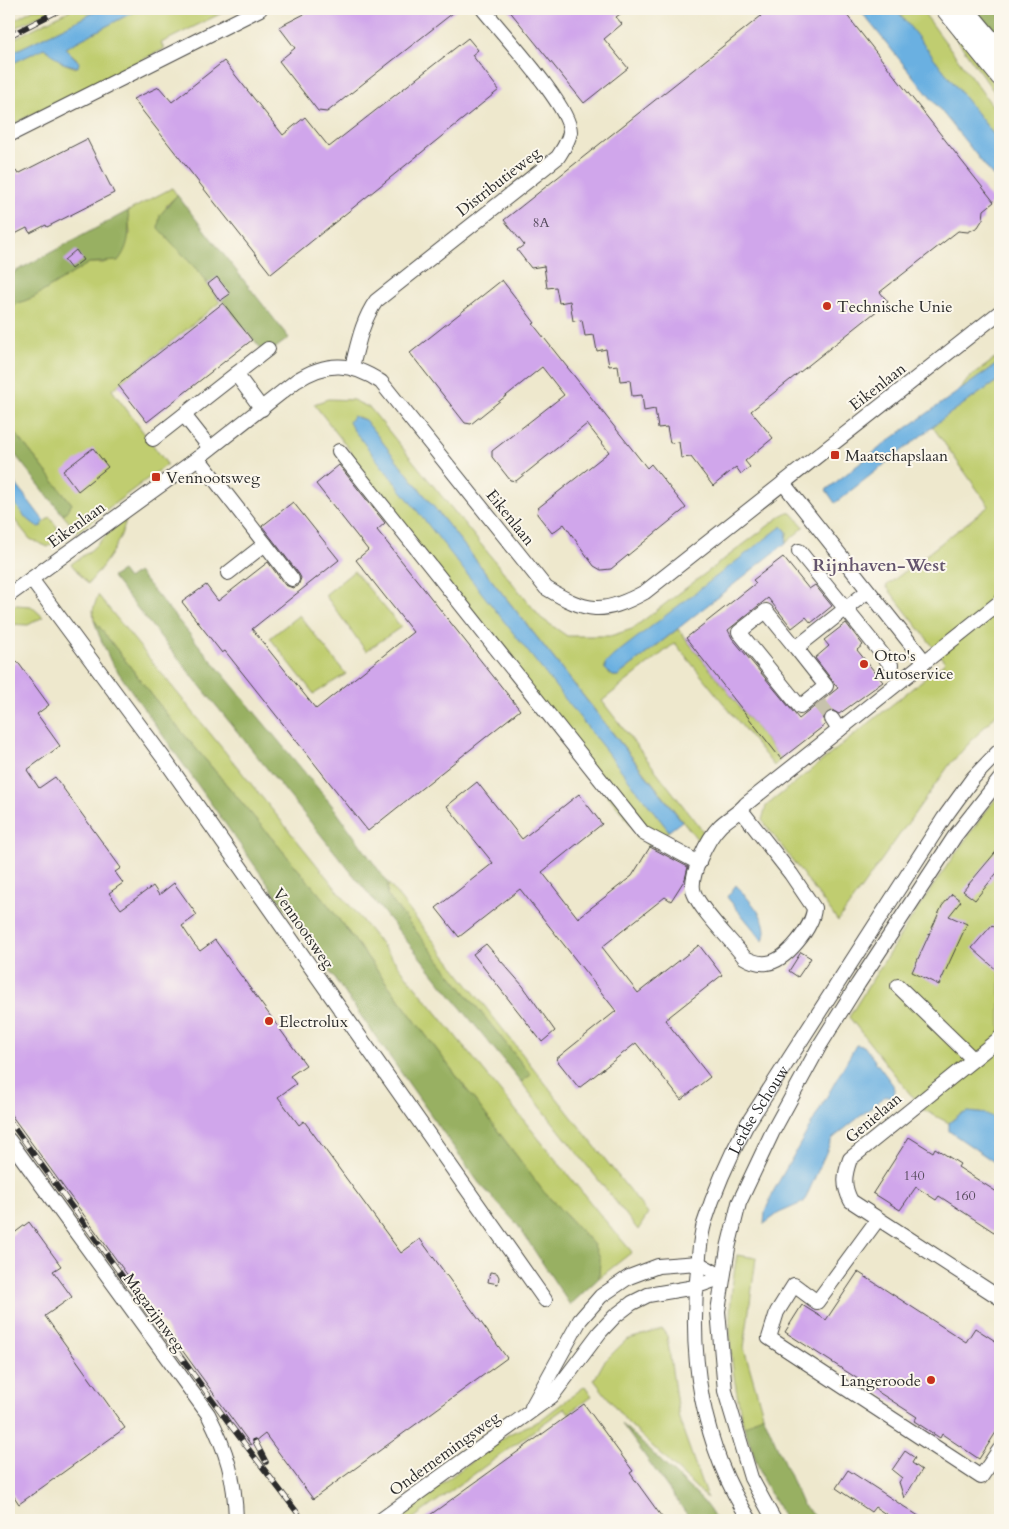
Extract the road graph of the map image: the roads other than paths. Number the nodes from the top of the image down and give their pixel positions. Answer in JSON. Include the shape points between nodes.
{"nodes":[{"id":1,"x":260,"y":9,"type":"edge"},
{"id":2,"x":483,"y":9,"type":"edge"},
{"id":3,"x":945,"y":9,"type":"edge"},
{"id":4,"x":965,"y":9,"type":"edge"},
{"id":5,"x":1000,"y":51,"type":"edge"},
{"id":6,"x":1000,"y":77,"type":"edge"},
{"id":7,"x":9,"y":135,"type":"edge"},
{"id":8,"x":1000,"y":312,"type":"edge"},
{"id":9,"x":268,"y":349,"type":"dead end"},
{"id":10,"x":352,"y":367,"type":"junction"},
{"id":11,"x":236,"y":374,"type":"junction"},
{"id":12,"x":262,"y":409,"type":"junction"},
{"id":13,"x":184,"y":415,"type":"junction"},
{"id":14,"x":152,"y":440,"type":"dead end"},
{"id":15,"x":210,"y":448,"type":"junction"},
{"id":16,"x":339,"y":451,"type":"dead end"},
{"id":17,"x":198,"y":458,"type":"junction"},
{"id":18,"x":784,"y":482,"type":"junction"},
{"id":19,"x":265,"y":544,"type":"junction"},
{"id":20,"x":799,"y":551,"type":"dead end"},
{"id":21,"x":228,"y":573,"type":"dead end"},
{"id":22,"x":31,"y":579,"type":"junction"},
{"id":23,"x":292,"y":579,"type":"dead end"},
{"id":24,"x":868,"y":591,"type":"junction"},
{"id":25,"x":9,"y":595,"type":"edge"},
{"id":26,"x":1000,"y":602,"type":"edge"},
{"id":27,"x":846,"y":608,"type":"junction"},
{"id":28,"x":796,"y":648,"type":"junction"},
{"id":29,"x":924,"y":662,"type":"junction"},
{"id":30,"x":891,"y":665,"type":"dead end"},
{"id":31,"x":1000,"y":750,"type":"edge"},
{"id":32,"x":1000,"y":779,"type":"edge"},
{"id":33,"x":737,"y":813,"type":"junction"},
{"id":34,"x":699,"y":863,"type":"junction"},
{"id":35,"x":898,"y":986,"type":"dead end"},
{"id":36,"x":1000,"y":1038,"type":"edge"},
{"id":37,"x":973,"y":1060,"type":"junction"},
{"id":38,"x":9,"y":1140,"type":"edge"},
{"id":39,"x":878,"y":1219,"type":"junction"},
{"id":40,"x":698,"y":1263,"type":"junction"},
{"id":41,"x":723,"y":1277,"type":"junction"},
{"id":42,"x":696,"y":1286,"type":"junction"},
{"id":43,"x":1000,"y":1298,"type":"edge"},
{"id":44,"x":544,"y":1300,"type":"dead end"},
{"id":45,"x":528,"y":1414,"type":"junction"},
{"id":46,"x":1000,"y":1448,"type":"edge"},
{"id":47,"x":236,"y":1520,"type":"edge"},
{"id":48,"x":381,"y":1520,"type":"edge"},
{"id":49,"x":750,"y":1520,"type":"edge"},
{"id":50,"x":774,"y":1520,"type":"edge"}],
"edges":[{"from":1,"to":7,"type":"street"},
{"from":2,"to":10,"type":"street","name":"Distributieweg","via":[[563,110],[570,133],[566,144],[558,157],[376,301],[368,312]]},
{"from":3,"to":6,"type":"main road"},
{"from":4,"to":5,"type":"main road"},
{"from":8,"to":18,"type":"street","name":"Eikenlaan"},
{"from":9,"to":11,"type":"street"},
{"from":10,"to":12,"type":"street","name":"Eikenlaan","via":[[313,370]]},
{"from":10,"to":18,"type":"street","name":"Eikenlaan","via":[[381,382],[546,588],[567,601],[589,608],[609,608],[646,592]]},
{"from":11,"to":12,"type":"street"},
{"from":11,"to":13,"type":"street"},
{"from":12,"to":15,"type":"street","name":"Eikenlaan"},
{"from":13,"to":14,"type":"street"},
{"from":13,"to":15,"type":"street"},
{"from":15,"to":17,"type":"street","name":"Eikenlaan"},
{"from":16,"to":34,"type":"street","via":[[643,833]]},
{"from":17,"to":19,"type":"street"},
{"from":17,"to":22,"type":"street","name":"Eikenlaan"},
{"from":18,"to":24,"type":"street"},
{"from":19,"to":21,"type":"street"},
{"from":19,"to":23,"type":"street"},
{"from":20,"to":27,"type":"street"},
{"from":22,"to":25,"type":"street","name":"Eikenlaan"},
{"from":22,"to":44,"type":"street","name":"Vennootsweg","via":[[165,760]]},
{"from":24,"to":27,"type":"street"},
{"from":24,"to":29,"type":"street"},
{"from":26,"to":29,"type":"street"},
{"from":27,"to":28,"type":"street"},
{"from":27,"to":30,"type":"street"},
{"from":28,"to":28,"type":"street","via":[[826,686],[816,699],[800,707],[739,632],[766,610]]},
{"from":29,"to":33,"type":"street","via":[[836,724]]},
{"from":31,"to":40,"type":"street","name":"Leidse Schouw","via":[[972,778],[944,818],[746,1126],[724,1168],[704,1226]]},
{"from":32,"to":41,"type":"street","name":"Leidse Schouw","via":[[955,836],[820,1045],[772,1133],[740,1202]]},
{"from":33,"to":34,"type":"street","via":[[720,826]]},
{"from":33,"to":34,"type":"street","via":[[791,874],[814,908],[801,937],[768,963],[753,963],[744,957],[694,892],[694,875]]},
{"from":35,"to":37,"type":"street"},
{"from":36,"to":37,"type":"street","name":"Genielaan"},
{"from":37,"to":39,"type":"street","name":"Genielaan","via":[[850,1160],[844,1176],[845,1189],[851,1201]]},
{"from":38,"to":47,"type":"street","name":"Magazijnweg","via":[[208,1414],[232,1472]]},
{"from":39,"to":43,"type":"street","name":"Genielaan"},
{"from":39,"to":46,"type":"street","via":[[817,1302],[794,1285],[777,1312],[769,1338],[981,1477]]},
{"from":40,"to":41,"type":"street"},
{"from":40,"to":42,"type":"street","name":"Leidse Schouw"},
{"from":40,"to":45,"type":"street","name":"Ondernemingsweg","via":[[658,1266],[629,1277],[601,1296],[580,1320]]},
{"from":41,"to":42,"type":"street","name":"Ondernemingsweg"},
{"from":41,"to":50,"type":"street","name":"Leidse Schouw","via":[[718,1311],[725,1391],[751,1478]]},
{"from":42,"to":45,"type":"street","name":"Ondernemingsweg","via":[[662,1291],[632,1302],[600,1332],[552,1396]]},
{"from":42,"to":49,"type":"street","name":"Leidse Schouw","via":[[696,1363],[703,1406],[718,1456]]},
{"from":45,"to":48,"type":"street","name":"Ondernemingsweg"}]}
